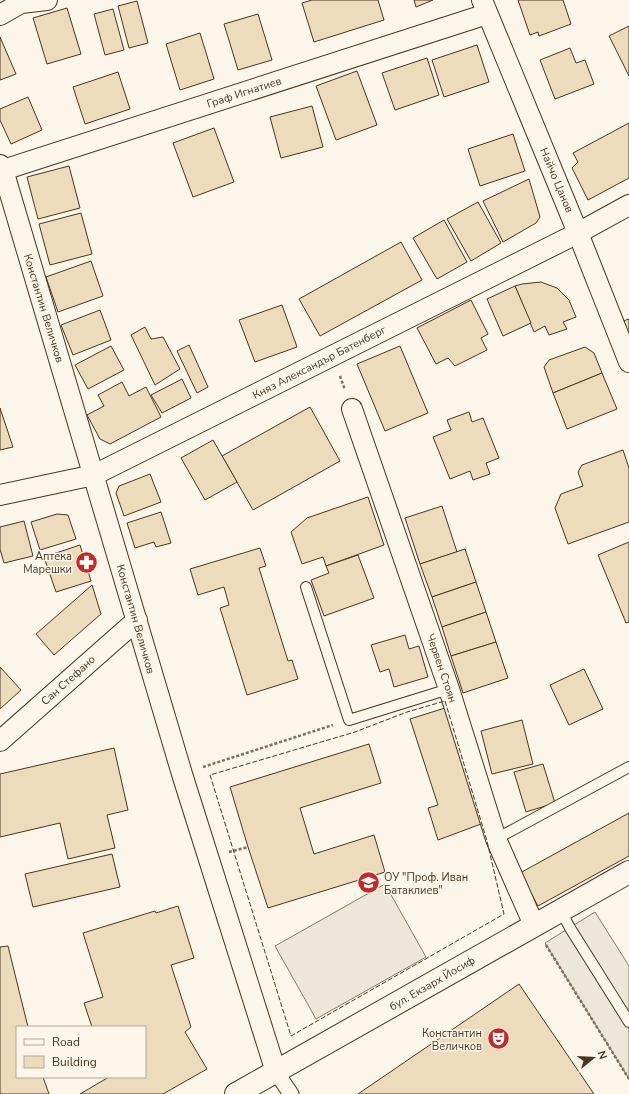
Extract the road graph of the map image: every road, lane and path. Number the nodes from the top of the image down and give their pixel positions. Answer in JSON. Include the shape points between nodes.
{"nodes":[{"id":1,"x":47,"y":0,"type":"edge"},
{"id":2,"x":484,"y":7,"type":"edge"},
{"id":3,"x":0,"y":15,"type":"edge"},
{"id":4,"x":1,"y":169,"type":"edge"},
{"id":5,"x":629,"y":205,"type":"edge"},
{"id":6,"x":578,"y":233,"type":"junction"},
{"id":7,"x":333,"y":355,"type":"junction"},
{"id":8,"x":629,"y":362,"type":"edge"},
{"id":9,"x":352,"y":409,"type":"joint"},
{"id":10,"x":94,"y":475,"type":"junction"},
{"id":11,"x":0,"y":495,"type":"edge"},
{"id":12,"x":306,"y":587,"type":"dead end"},
{"id":13,"x":137,"y":620,"type":"junction"},
{"id":14,"x":449,"y":689,"type":"junction"},
{"id":15,"x":349,"y":720,"type":"junction"},
{"id":16,"x":0,"y":741,"type":"edge"},
{"id":17,"x":629,"y":767,"type":"edge"},
{"id":18,"x":182,"y":774,"type":"junction"},
{"id":19,"x":496,"y":839,"type":"junction"},
{"id":20,"x":629,"y":872,"type":"edge"},
{"id":21,"x":561,"y":911,"type":"junction"},
{"id":22,"x":534,"y":925,"type":"junction"},
{"id":23,"x":629,"y":1022,"type":"edge"},
{"id":24,"x":276,"y":1072,"type":"junction"},
{"id":25,"x":629,"y":1079,"type":"edge"},
{"id":26,"x":236,"y":1094,"type":"edge"},
{"id":27,"x":291,"y":1094,"type":"edge"}],
"edges":[{"from":1,"to":3,"type":"street","via":[[21,3]]},
{"from":2,"to":4,"type":"street","name":"Граф Игнатиев"},
{"from":2,"to":6,"type":"street","name":"Найчо Цанов"},
{"from":4,"to":10,"type":"street","name":"Константин Величков"},
{"from":5,"to":6,"type":"street","name":"Княз Александър Батенберг"},
{"from":6,"to":7,"type":"street","name":"Княз Александър Батенберг"},
{"from":6,"to":8,"type":"street","name":"Найчо Цанов"},
{"from":7,"to":9,"type":"path"},
{"from":7,"to":10,"type":"street","name":"Княз Александър Батенберг"},
{"from":9,"to":14,"type":"street","name":"Червен Стоян"},
{"from":10,"to":11,"type":"street","name":"Княз Александър Батенберг"},
{"from":10,"to":13,"type":"street","name":"Константин Величков"},
{"from":12,"to":15,"type":"lane"},
{"from":13,"to":16,"type":"street","name":"Сан Стефано"},
{"from":13,"to":18,"type":"street","name":"Константин Величков"},
{"from":14,"to":15,"type":"lane"},
{"from":14,"to":19,"type":"street","name":"Червен Стоян"},
{"from":15,"to":18,"type":"path"},
{"from":17,"to":19,"type":"lane"},
{"from":18,"to":24,"type":"street","name":"Константин Величков"},
{"from":19,"to":22,"type":"street","name":"Червен Стоян"},
{"from":20,"to":21,"type":"street","name":"бул. Екзарх Йосиф"},
{"from":21,"to":22,"type":"street","name":"бул. Екзарх Йосиф"},
{"from":21,"to":23,"type":"lane"},
{"from":22,"to":24,"type":"street","name":"бул. Екзарх Йосиф"},
{"from":22,"to":25,"type":"path"},
{"from":24,"to":26,"type":"street","name":"бул. Екзарх Йосиф"},
{"from":24,"to":27,"type":"street"}]}
